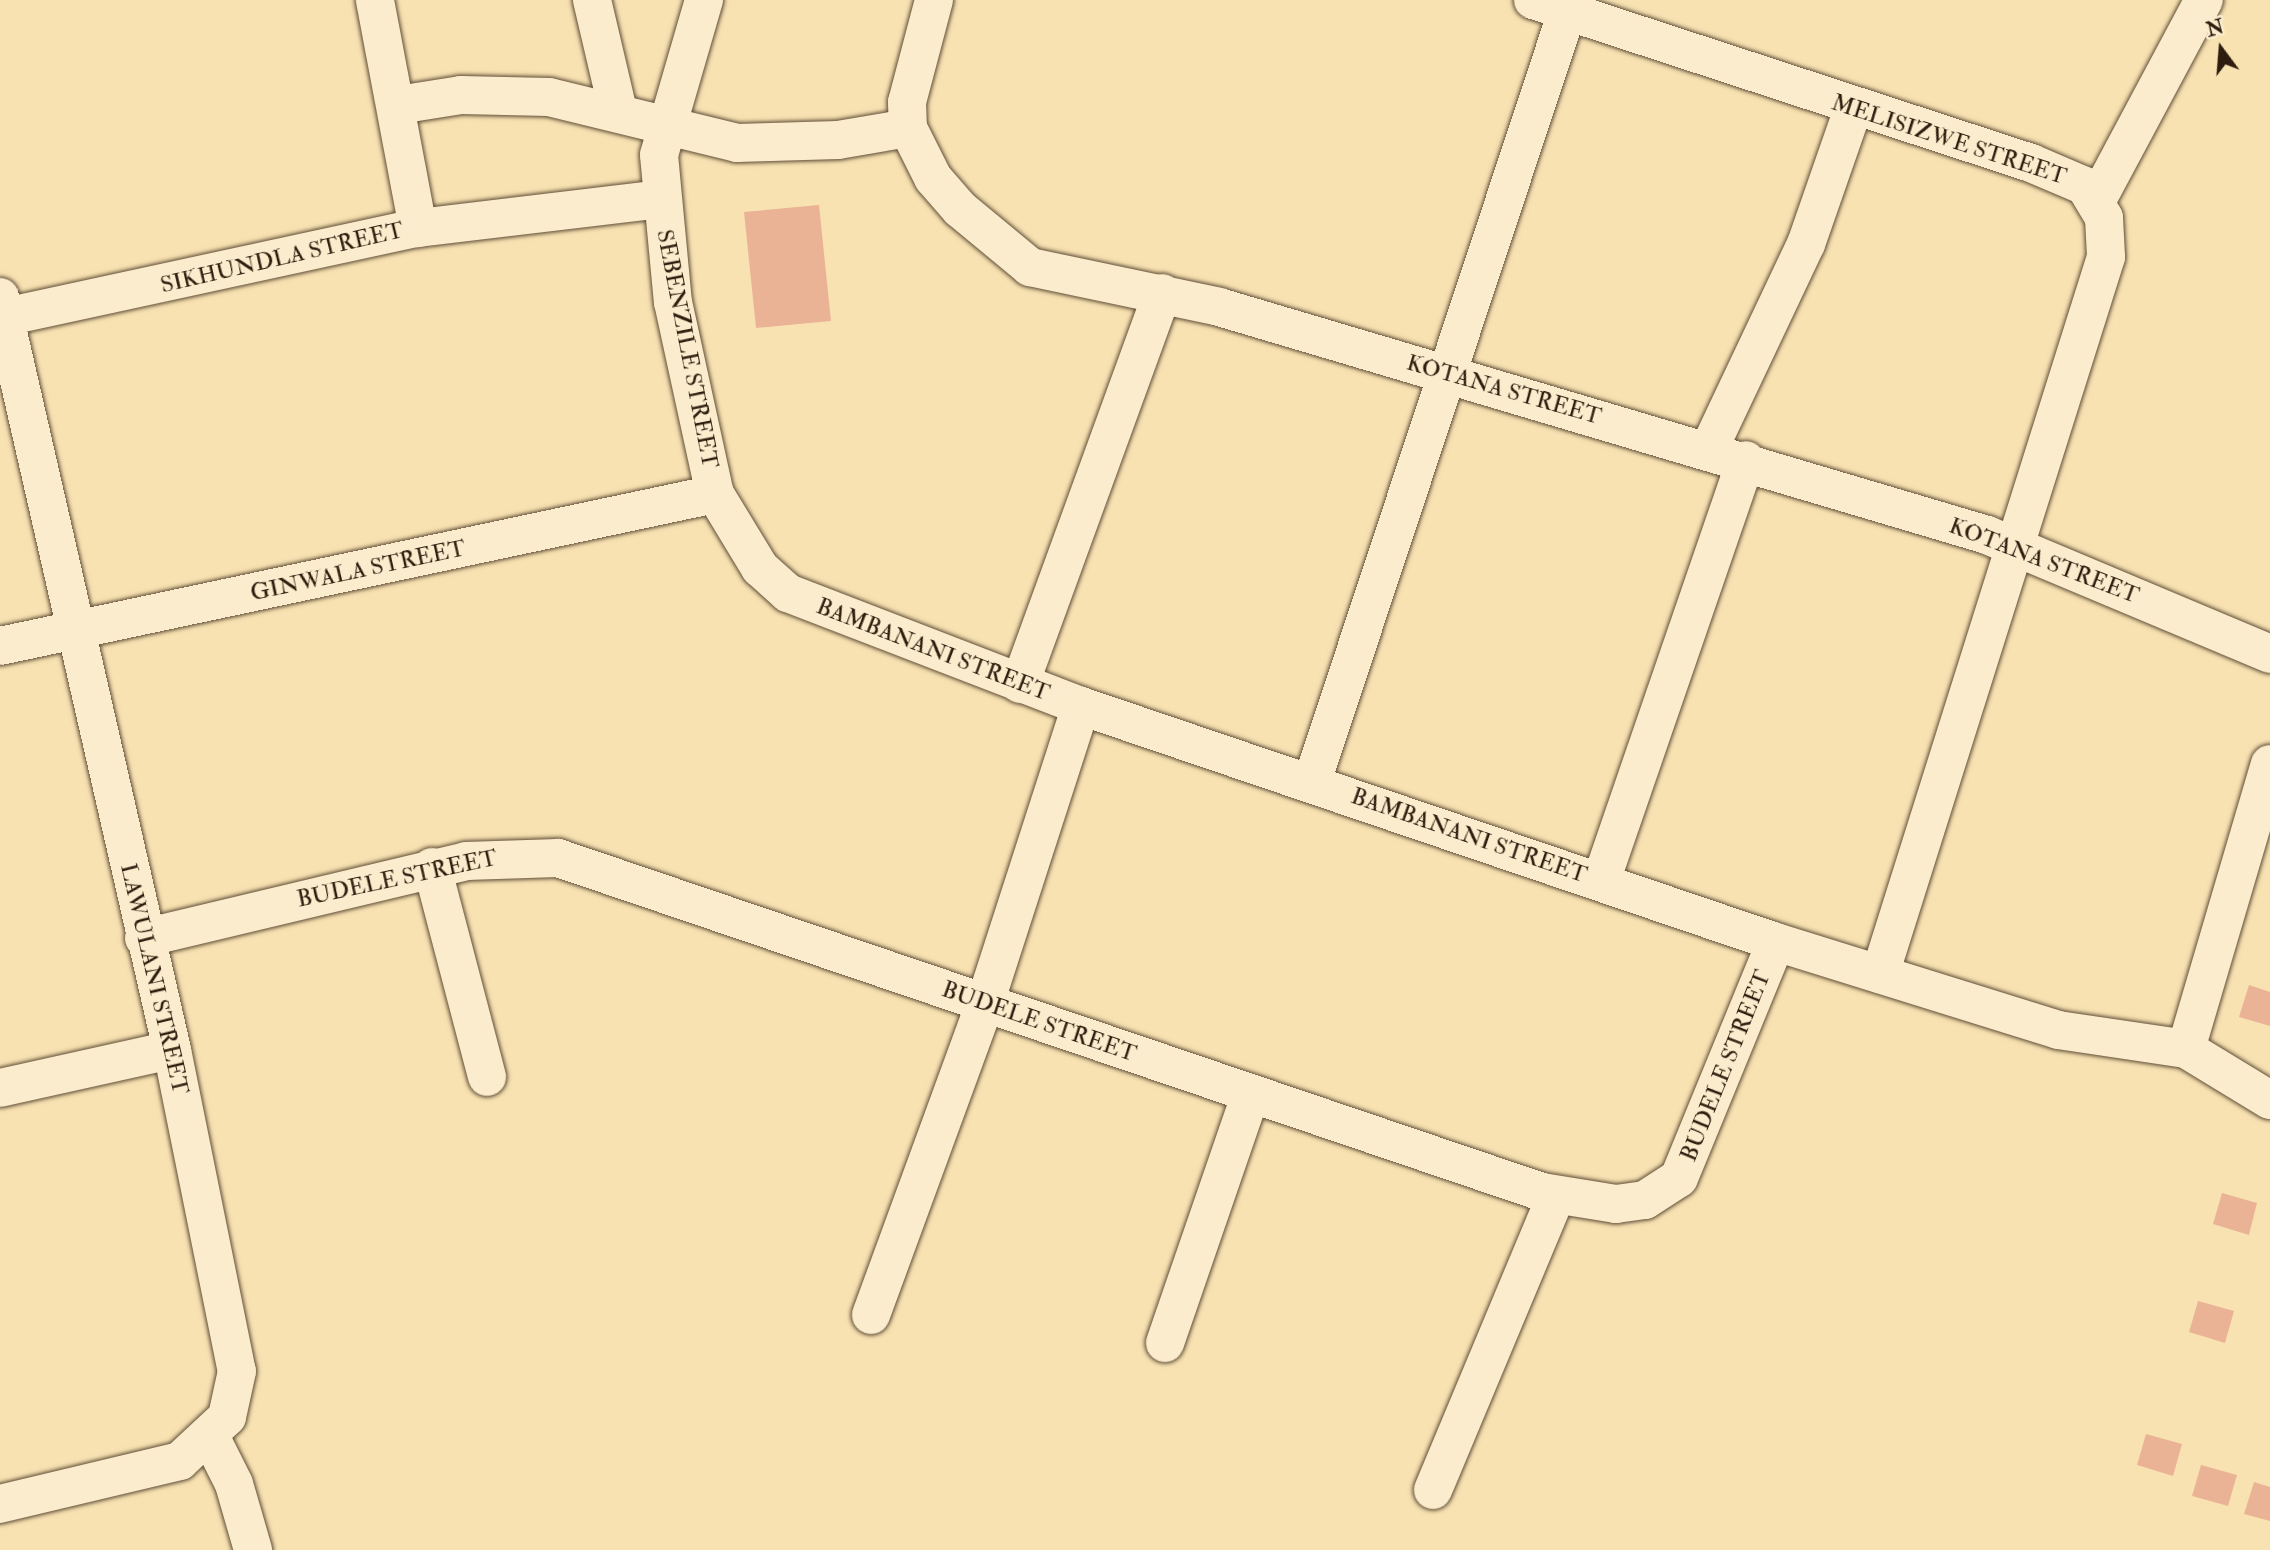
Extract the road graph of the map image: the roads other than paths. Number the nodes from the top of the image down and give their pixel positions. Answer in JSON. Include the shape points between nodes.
{"nodes":[{"id":1,"x":375,"y":0,"type":"edge"},
{"id":2,"x":592,"y":0,"type":"edge"},
{"id":3,"x":704,"y":0,"type":"edge"},
{"id":4,"x":934,"y":0,"type":"edge"},
{"id":5,"x":2204,"y":0,"type":"edge"},
{"id":6,"x":1550,"y":6,"type":"edge"},
{"id":7,"x":398,"y":105,"type":"junction"},
{"id":8,"x":1853,"y":109,"type":"junction"},
{"id":9,"x":618,"y":111,"type":"junction"},
{"id":10,"x":665,"y":121,"type":"junction"},
{"id":11,"x":908,"y":128,"type":"junction"},
{"id":12,"x":660,"y":199,"type":"junction"},
{"id":13,"x":2097,"y":200,"type":"junction"},
{"id":14,"x":418,"y":228,"type":"junction"},
{"id":15,"x":1161,"y":293,"type":"junction"},
{"id":16,"x":1,"y":311,"type":"edge"},
{"id":17,"x":1448,"y":375,"type":"junction"},
{"id":18,"x":1709,"y":449,"type":"junction"},
{"id":19,"x":1745,"y":460,"type":"junction"},
{"id":20,"x":715,"y":494,"type":"junction"},
{"id":21,"x":2017,"y":545,"type":"junction"},
{"id":22,"x":72,"y":630,"type":"junction"},
{"id":23,"x":0,"y":646,"type":"edge"},
{"id":24,"x":2270,"y":654,"type":"edge"},
{"id":25,"x":1020,"y":684,"type":"junction"},
{"id":26,"x":1081,"y":706,"type":"junction"},
{"id":27,"x":2270,"y":764,"type":"edge"},
{"id":28,"x":1312,"y":782,"type":"junction"},
{"id":29,"x":432,"y":867,"type":"junction"},
{"id":30,"x":1601,"y":881,"type":"junction"},
{"id":31,"x":144,"y":938,"type":"junction"},
{"id":32,"x":1776,"y":942,"type":"junction"},
{"id":33,"x":1880,"y":974,"type":"junction"},
{"id":34,"x":985,"y":1003,"type":"junction"},
{"id":35,"x":2186,"y":1049,"type":"junction"},
{"id":36,"x":172,"y":1050,"type":"junction"},
{"id":37,"x":487,"y":1077,"type":"dead end"},
{"id":38,"x":0,"y":1088,"type":"edge"},
{"id":39,"x":1251,"y":1093,"type":"junction"},
{"id":40,"x":2270,"y":1100,"type":"edge"},
{"id":41,"x":1556,"y":1196,"type":"junction"},
{"id":42,"x":871,"y":1315,"type":"dead end"},
{"id":43,"x":1165,"y":1343,"type":"dead end"},
{"id":44,"x":211,"y":1438,"type":"junction"},
{"id":45,"x":1433,"y":1490,"type":"dead end"},
{"id":46,"x":0,"y":1504,"type":"edge"},
{"id":47,"x":253,"y":1550,"type":"edge"}],
"edges":[{"from":1,"to":7,"type":"street","name":"SIKHUNDLA STREET"},
{"from":2,"to":9,"type":"street"},
{"from":3,"to":10,"type":"street","name":"SEBENZILE STREET"},
{"from":4,"to":11,"type":"street","via":[[907,102]]},
{"from":5,"to":13,"type":"street"},
{"from":6,"to":8,"type":"street","name":"MELISIZWE STREET"},
{"from":6,"to":17,"type":"street"},
{"from":7,"to":9,"type":"street","via":[[510,93]]},
{"from":7,"to":14,"type":"street","name":"SIKHUNDLA STREET"},
{"from":8,"to":13,"type":"street","name":"MELISIZWE STREET","via":[[2031,163],[2085,186]]},
{"from":8,"to":18,"type":"street","via":[[1806,244]]},
{"from":9,"to":10,"type":"street"},
{"from":10,"to":11,"type":"street","via":[[737,143],[838,140]]},
{"from":10,"to":12,"type":"street","name":"SEBENZILE STREET"},
{"from":11,"to":15,"type":"street","name":"KOTANA STREET","via":[[942,188],[989,237],[1030,267],[1127,292]]},
{"from":12,"to":14,"type":"street"},
{"from":12,"to":20,"type":"street","name":"SEBENZILE STREET","via":[[674,302]]},
{"from":13,"to":21,"type":"street","via":[[2106,257]]},
{"from":14,"to":16,"type":"street","name":"SIKHUNDLA STREET"},
{"from":15,"to":17,"type":"street","name":"KOTANA STREET"},
{"from":15,"to":25,"type":"street"},
{"from":16,"to":22,"type":"street","name":"LAWULANI STREET"},
{"from":17,"to":18,"type":"street","name":"KOTANA STREET"},
{"from":17,"to":28,"type":"street"},
{"from":18,"to":19,"type":"street","name":"KOTANA STREET"},
{"from":19,"to":21,"type":"street","name":"KOTANA STREET"},
{"from":19,"to":30,"type":"street"},
{"from":20,"to":22,"type":"street","name":"GINWALA STREET"},
{"from":20,"to":25,"type":"street","name":"BAMBANANI STREET","via":[[760,568],[788,593]]},
{"from":21,"to":24,"type":"street","name":"KOTANA STREET"},
{"from":21,"to":33,"type":"street"},
{"from":22,"to":23,"type":"street","name":"GINWALA STREET"},
{"from":22,"to":31,"type":"street","name":"LAWULANI STREET"},
{"from":25,"to":26,"type":"street","name":"BAMBANANI STREET"},
{"from":26,"to":28,"type":"street","name":"BAMBANANI STREET"},
{"from":26,"to":34,"type":"street"},
{"from":27,"to":35,"type":"street"},
{"from":28,"to":30,"type":"street","name":"BAMBANANI STREET"},
{"from":29,"to":31,"type":"street","name":"BUDELE STREET"},
{"from":29,"to":34,"type":"street","name":"BUDELE STREET","via":[[509,855],[558,858]]},
{"from":29,"to":37,"type":"street"},
{"from":30,"to":32,"type":"street","name":"BAMBANANI STREET"},
{"from":31,"to":36,"type":"street","name":"LAWULANI STREET"},
{"from":32,"to":33,"type":"street","name":"BAMBANANI STREET"},
{"from":32,"to":41,"type":"street","name":"BUDELE STREET","via":[[1679,1178],[1645,1200],[1616,1204]]},
{"from":33,"to":35,"type":"street","name":"BAMBANANI STREET","via":[[2058,1030]]},
{"from":34,"to":39,"type":"street","name":"BUDELE STREET"},
{"from":34,"to":42,"type":"street"},
{"from":35,"to":40,"type":"street","name":"BAMBANANI STREET"},
{"from":36,"to":38,"type":"street"},
{"from":36,"to":44,"type":"street","name":"LAWULANI STREET","via":[[234,1337],[234,1393]]},
{"from":39,"to":41,"type":"street","name":"BUDELE STREET"},
{"from":39,"to":43,"type":"street"},
{"from":41,"to":45,"type":"street"},
{"from":44,"to":46,"type":"street","name":"LAWULANI STREET","via":[[180,1461]]},
{"from":44,"to":47,"type":"street","via":[[234,1484]]}]}
